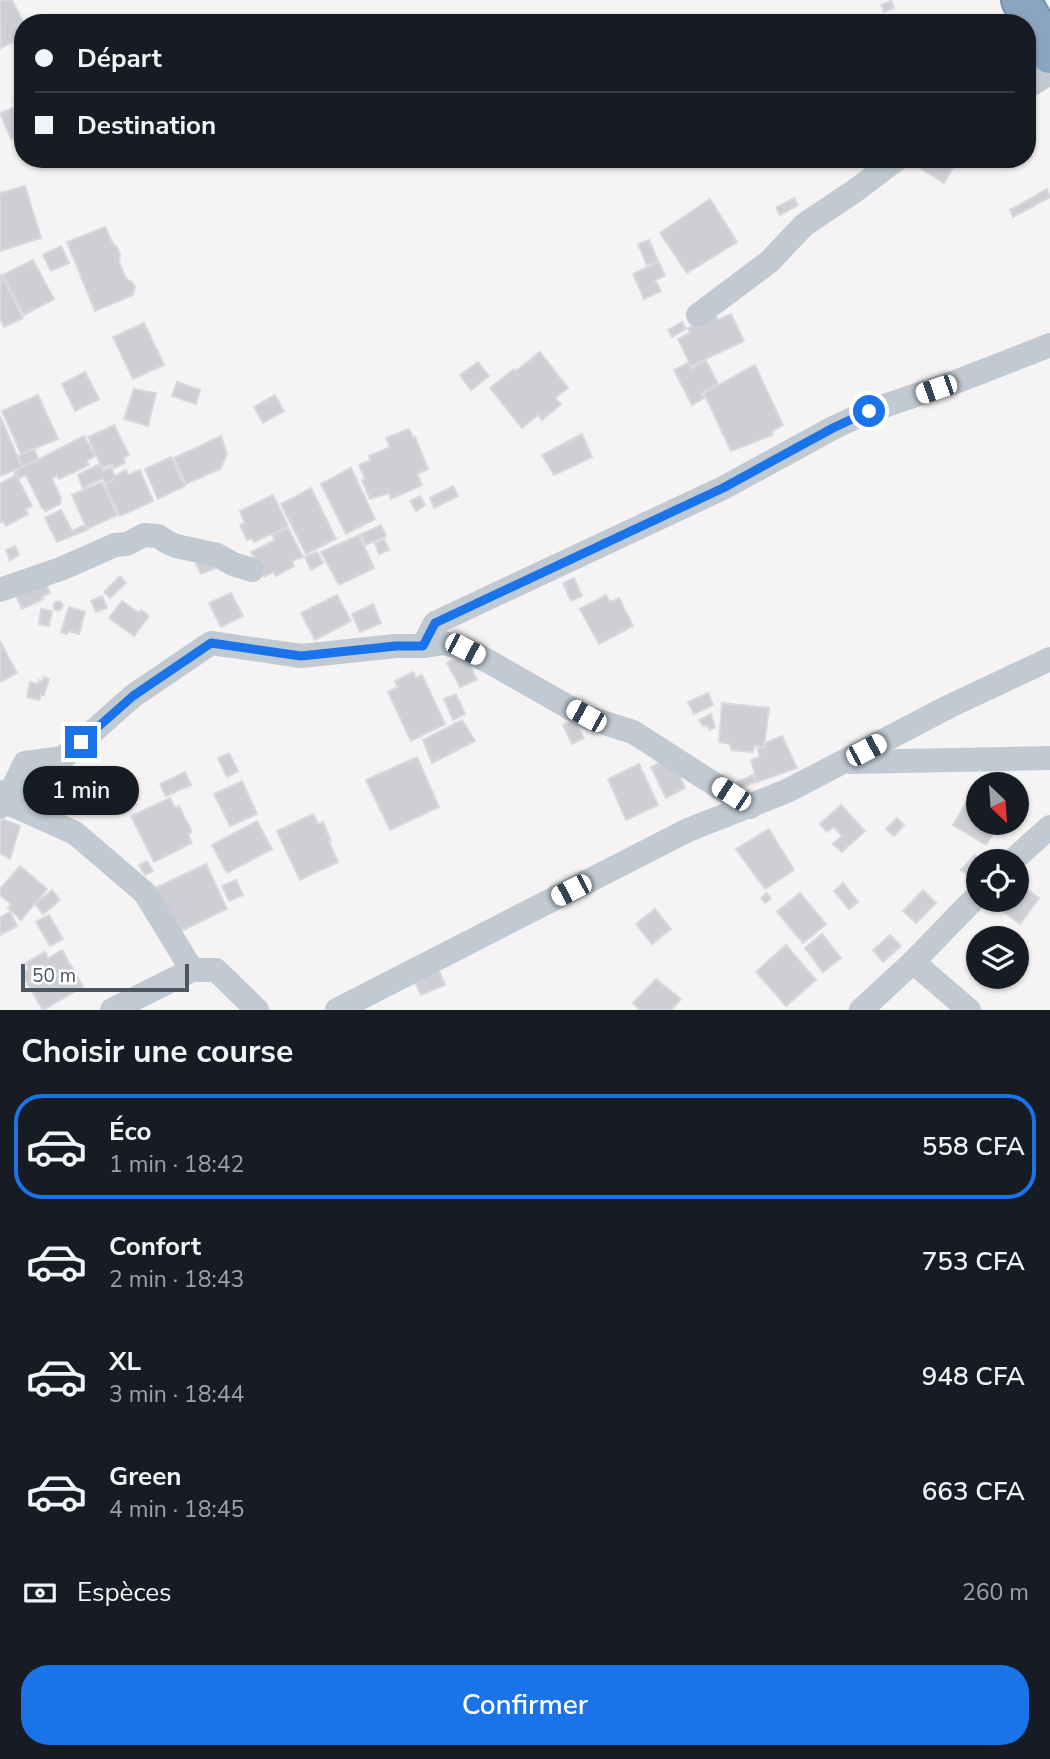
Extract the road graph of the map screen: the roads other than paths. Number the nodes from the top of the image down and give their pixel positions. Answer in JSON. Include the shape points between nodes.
{"nodes":[{"id":1,"x":1036,"y":28,"type":"edge"},
{"id":2,"x":1050,"y":54,"type":"edge"},
{"id":3,"x":885,"y":168,"type":"edge"},
{"id":4,"x":698,"y":315,"type":"dead end"},
{"id":5,"x":1050,"y":345,"type":"edge"},
{"id":6,"x":252,"y":570,"type":"dead end"},
{"id":7,"x":0,"y":590,"type":"edge"},
{"id":8,"x":423,"y":646,"type":"junction"},
{"id":9,"x":1050,"y":659,"type":"edge"},
{"id":10,"x":1050,"y":758,"type":"edge"},
{"id":11,"x":845,"y":762,"type":"junction"},
{"id":12,"x":2,"y":801,"type":"edge"},
{"id":13,"x":750,"y":807,"type":"junction"},
{"id":14,"x":1050,"y":827,"type":"edge"},
{"id":15,"x":1025,"y":849,"type":"edge"},
{"id":16,"x":966,"y":907,"type":"edge"},
{"id":17,"x":913,"y":962,"type":"junction"},
{"id":18,"x":192,"y":970,"type":"junction"},
{"id":19,"x":112,"y":1010,"type":"edge"},
{"id":20,"x":257,"y":1010,"type":"edge"},
{"id":21,"x":337,"y":1010,"type":"edge"},
{"id":22,"x":861,"y":1010,"type":"edge"},
{"id":23,"x":969,"y":1010,"type":"edge"}],
"edges":[{"from":1,"to":2,"type":"highway"},
{"from":3,"to":4,"type":"street","via":[[804,225],[769,262]]},
{"from":5,"to":8,"type":"street","via":[[833,428],[723,488],[435,623]]},
{"from":6,"to":7,"type":"street","via":[[144,535]]},
{"from":8,"to":12,"type":"street","via":[[301,656],[211,643],[133,696],[63,758],[25,763]]},
{"from":8,"to":13,"type":"street","via":[[444,643],[465,649],[586,716],[633,732]]},
{"from":9,"to":11,"type":"street"},
{"from":10,"to":11,"type":"street"},
{"from":11,"to":13,"type":"street"},
{"from":12,"to":18,"type":"street","via":[[75,833],[145,893]]},
{"from":13,"to":21,"type":"street","via":[[688,830]]},
{"from":14,"to":15,"type":"street"},
{"from":16,"to":17,"type":"street"},
{"from":17,"to":22,"type":"street"},
{"from":17,"to":23,"type":"street"},
{"from":18,"to":19,"type":"street"},
{"from":18,"to":20,"type":"street","via":[[216,970]]}]}
